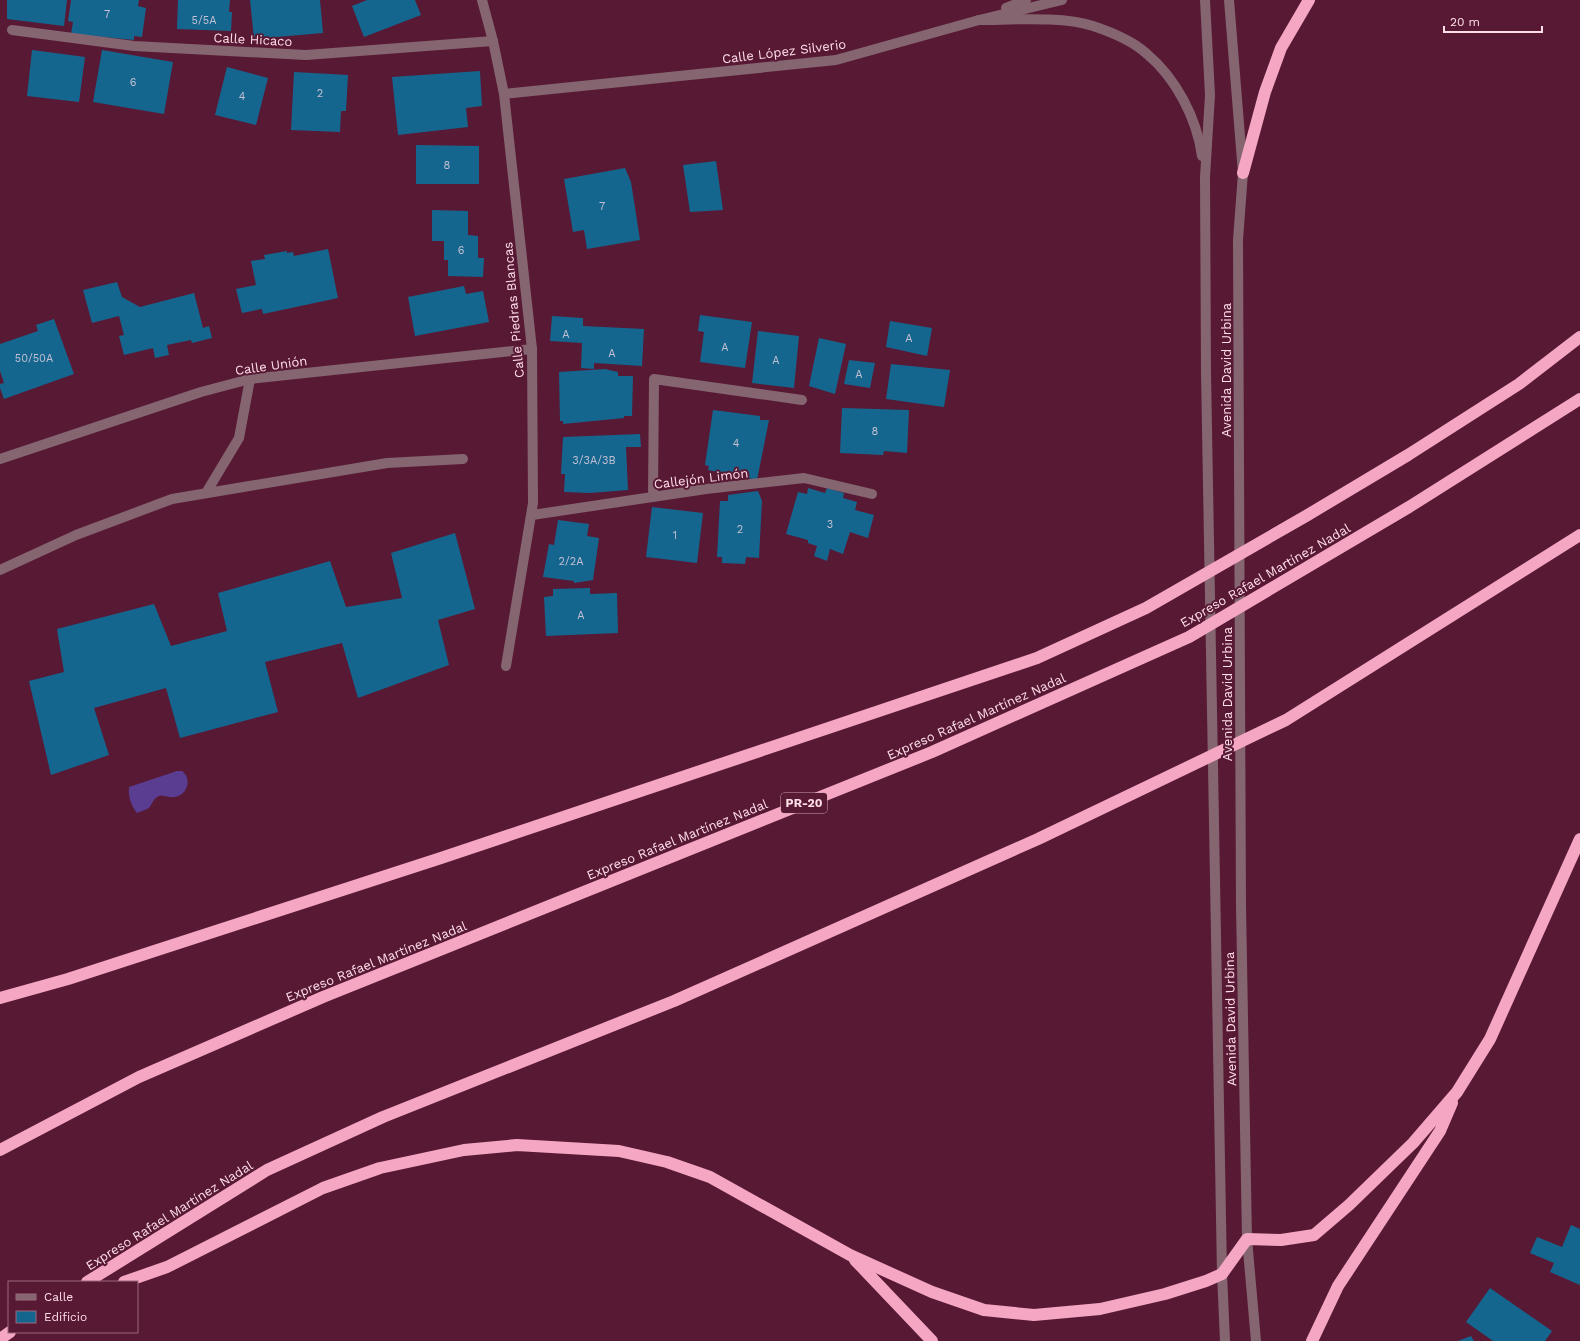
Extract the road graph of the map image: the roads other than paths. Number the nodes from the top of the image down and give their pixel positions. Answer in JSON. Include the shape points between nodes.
{"nodes":[{"id":1,"x":482,"y":0,"type":"edge"},
{"id":2,"x":1026,"y":0,"type":"edge"},
{"id":3,"x":1062,"y":0,"type":"edge"},
{"id":4,"x":1205,"y":0,"type":"edge"},
{"id":5,"x":1229,"y":0,"type":"edge"},
{"id":6,"x":1309,"y":0,"type":"edge"},
{"id":7,"x":979,"y":20,"type":"junction"},
{"id":8,"x":12,"y":30,"type":"dead end"},
{"id":9,"x":493,"y":41,"type":"junction"},
{"id":10,"x":504,"y":94,"type":"junction"},
{"id":11,"x":1243,"y":173,"type":"junction"},
{"id":12,"x":1205,"y":177,"type":"junction"},
{"id":13,"x":1580,"y":337,"type":"edge"},
{"id":14,"x":532,"y":350,"type":"junction"},
{"id":15,"x":250,"y":379,"type":"junction"},
{"id":16,"x":1580,"y":399,"type":"edge"},
{"id":17,"x":802,"y":400,"type":"dead end"},
{"id":18,"x":0,"y":459,"type":"edge"},
{"id":19,"x":462,"y":459,"type":"dead end"},
{"id":20,"x":206,"y":493,"type":"junction"},
{"id":21,"x":872,"y":494,"type":"dead end"},
{"id":22,"x":653,"y":497,"type":"junction"},
{"id":23,"x":532,"y":515,"type":"junction"},
{"id":24,"x":1580,"y":535,"type":"edge"},
{"id":25,"x":0,"y":570,"type":"edge"},
{"id":26,"x":506,"y":666,"type":"dead end"},
{"id":27,"x":1580,"y":839,"type":"edge"},
{"id":28,"x":0,"y":998,"type":"edge"},
{"id":29,"x":1457,"y":1092,"type":"junction"},
{"id":30,"x":0,"y":1150,"type":"edge"},
{"id":31,"x":1247,"y":1239,"type":"junction"},
{"id":32,"x":850,"y":1255,"type":"junction"},
{"id":33,"x":1222,"y":1274,"type":"junction"},
{"id":34,"x":89,"y":1281,"type":"edge"},
{"id":35,"x":127,"y":1281,"type":"edge"},
{"id":36,"x":9,"y":1333,"type":"edge"},
{"id":37,"x":0,"y":1339,"type":"edge"},
{"id":38,"x":932,"y":1341,"type":"edge"},
{"id":39,"x":1225,"y":1341,"type":"edge"},
{"id":40,"x":1256,"y":1341,"type":"edge"},
{"id":41,"x":1312,"y":1341,"type":"edge"}],
"edges":[{"from":1,"to":9,"type":"street","name":"Calle Piedras Blancas"},
{"from":2,"to":7,"type":"street"},
{"from":3,"to":7,"type":"street","name":"Calle López Silverio"},
{"from":4,"to":12,"type":"street","name":"Avenida David Urbina","via":[[1210,95]]},
{"from":5,"to":11,"type":"street","name":"Avenida David Urbina"},
{"from":6,"to":11,"type":"highway","via":[[1281,48],[1265,92]]},
{"from":7,"to":10,"type":"street","name":"Calle López Silverio","via":[[836,60]]},
{"from":7,"to":12,"type":"street","via":[[1053,20],[1092,26],[1120,37],[1147,53],[1169,78],[1189,111],[1200,143]]},
{"from":8,"to":9,"type":"street","name":"Calle Hicaco","via":[[134,46],[306,55]]},
{"from":9,"to":10,"type":"street","name":"Calle Piedras Blancas"},
{"from":10,"to":14,"type":"street","name":"Calle Piedras Blancas"},
{"from":11,"to":31,"type":"street","name":"Avenida David Urbina","via":[[1238,240],[1241,906]]},
{"from":12,"to":33,"type":"street","name":"Avenida David Urbina","via":[[1206,372]]},
{"from":13,"to":28,"type":"highway","via":[[1519,384],[1408,456],[1146,608],[1037,658],[441,858],[68,979]]},
{"from":14,"to":15,"type":"street","name":"Calle Unión"},
{"from":14,"to":23,"type":"street","name":"Calle Piedras Blancas"},
{"from":15,"to":18,"type":"street","name":"Calle Unión","via":[[201,392]]},
{"from":15,"to":20,"type":"street","via":[[239,438]]},
{"from":16,"to":30,"type":"highway","name":"Expreso Rafael Martínez Nadal","number":"PR-20","via":[[1409,507],[1189,637],[932,752],[316,1000],[139,1077]]},
{"from":17,"to":22,"type":"street","via":[[654,379]]},
{"from":19,"to":20,"type":"street","via":[[387,464]]},
{"from":20,"to":25,"type":"street","via":[[165,502],[76,535]]},
{"from":21,"to":22,"type":"street","name":"Callejón Limón","via":[[804,478]]},
{"from":22,"to":23,"type":"street","name":"Callejón Limón"},
{"from":23,"to":26,"type":"street","name":"Calle Piedras Blancas"},
{"from":24,"to":34,"type":"highway","name":"Expreso Rafael Martínez Nadal","via":[[1286,720],[1038,839],[682,997],[383,1117],[274,1167]]},
{"from":27,"to":29,"type":"highway","via":[[1490,1039]]},
{"from":29,"to":31,"type":"highway","via":[[1413,1143],[1349,1206],[1314,1235],[1281,1240]]},
{"from":29,"to":41,"type":"highway","via":[[1440,1131],[1338,1286]]},
{"from":31,"to":33,"type":"highway"},
{"from":31,"to":40,"type":"street","name":"Avenida David Urbina"},
{"from":32,"to":33,"type":"highway","via":[[932,1292],[984,1310],[1034,1315],[1100,1309],[1150,1298]]},
{"from":32,"to":35,"type":"highway","via":[[710,1177],[667,1162],[619,1151],[517,1145],[464,1150],[380,1168],[323,1188],[167,1267]]},
{"from":32,"to":38,"type":"highway"},
{"from":33,"to":39,"type":"street","name":"Avenida David Urbina"},
{"from":36,"to":37,"type":"highway"}]}
